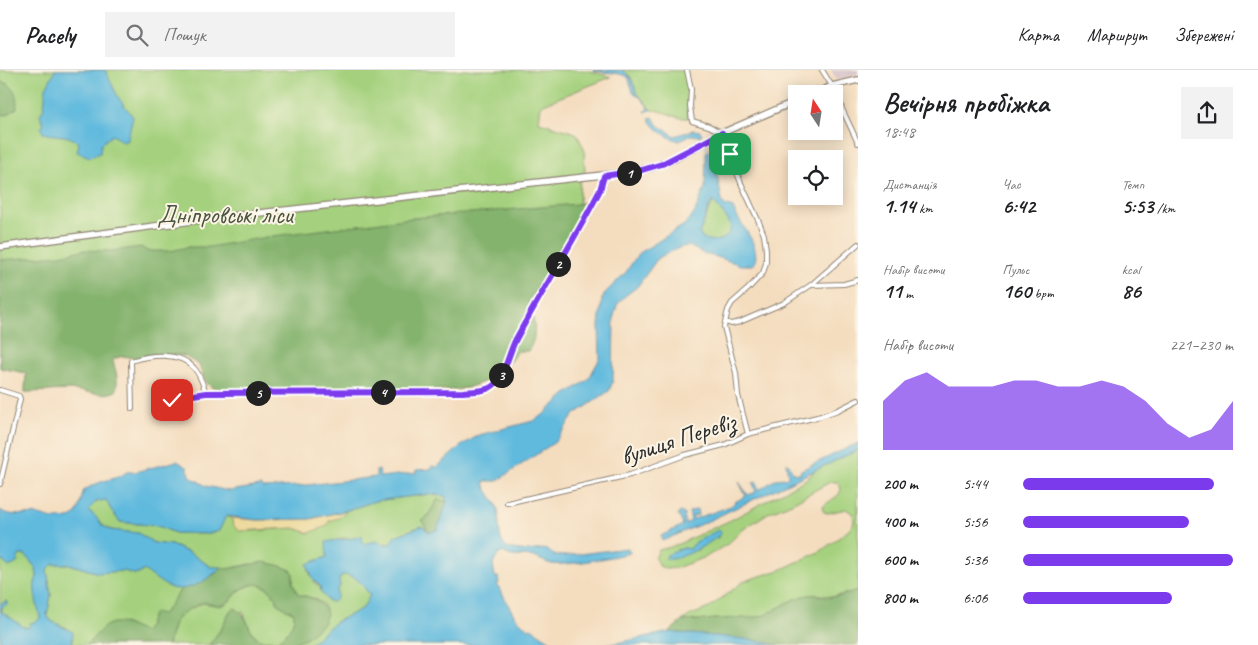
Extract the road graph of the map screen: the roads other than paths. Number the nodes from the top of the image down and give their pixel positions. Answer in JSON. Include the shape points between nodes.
{"nodes":[{"id":1,"x":687,"y":70,"type":"edge"},
{"id":2,"x":822,"y":70,"type":"edge"},
{"id":3,"x":858,"y":80,"type":"edge"},
{"id":4,"x":831,"y":85,"type":"edge"},
{"id":5,"x":836,"y":85,"type":"edge"},
{"id":6,"x":788,"y":104,"type":"edge"},
{"id":7,"x":843,"y":111,"type":"edge"},
{"id":8,"x":722,"y":133,"type":"junction"},
{"id":9,"x":858,"y":143,"type":"edge"},
{"id":10,"x":604,"y":176,"type":"junction"},
{"id":11,"x":858,"y":244,"type":"edge"},
{"id":12,"x":0,"y":247,"type":"edge"},
{"id":13,"x":858,"y":280,"type":"edge"},
{"id":14,"x":811,"y":285,"type":"junction"},
{"id":15,"x":726,"y":322,"type":"junction"},
{"id":16,"x":0,"y":390,"type":"edge"},
{"id":17,"x":206,"y":393,"type":"junction"},
{"id":18,"x":172,"y":400,"type":"dead end"},
{"id":19,"x":858,"y":400,"type":"edge"},
{"id":20,"x":132,"y":409,"type":"dead end"},
{"id":21,"x":748,"y":434,"type":"junction"},
{"id":22,"x":0,"y":484,"type":"edge"},
{"id":23,"x":507,"y":503,"type":"dead end"}],
"edges":[{"from":1,"to":8,"type":"street","via":[[692,121]]},
{"from":2,"to":4,"type":"street"},
{"from":3,"to":5,"type":"main road"},
{"from":6,"to":8,"type":"main road"},
{"from":7,"to":9,"type":"street"},
{"from":8,"to":10,"type":"main road","via":[[651,168]]},
{"from":8,"to":15,"type":"street","via":[[741,184],[760,222],[766,250],[763,273],[732,303]]},
{"from":10,"to":12,"type":"main road","via":[[206,219]]},
{"from":10,"to":17,"type":"street","via":[[600,190],[513,344],[502,374],[487,390]]},
{"from":11,"to":14,"type":"street"},
{"from":13,"to":14,"type":"street"},
{"from":14,"to":15,"type":"street","via":[[784,303],[740,322]]},
{"from":15,"to":21,"type":"street","via":[[724,327]]},
{"from":16,"to":22,"type":"street","via":[[20,396]]},
{"from":17,"to":18,"type":"street","via":[[172,396]]},
{"from":17,"to":20,"type":"street","via":[[188,362],[168,356],[140,358],[130,361]]},
{"from":19,"to":21,"type":"street","name":"вулиця Перевіз","via":[[821,416]]},
{"from":21,"to":23,"type":"street","name":"вулиця Перевіз","via":[[724,445],[630,475]]}]}
